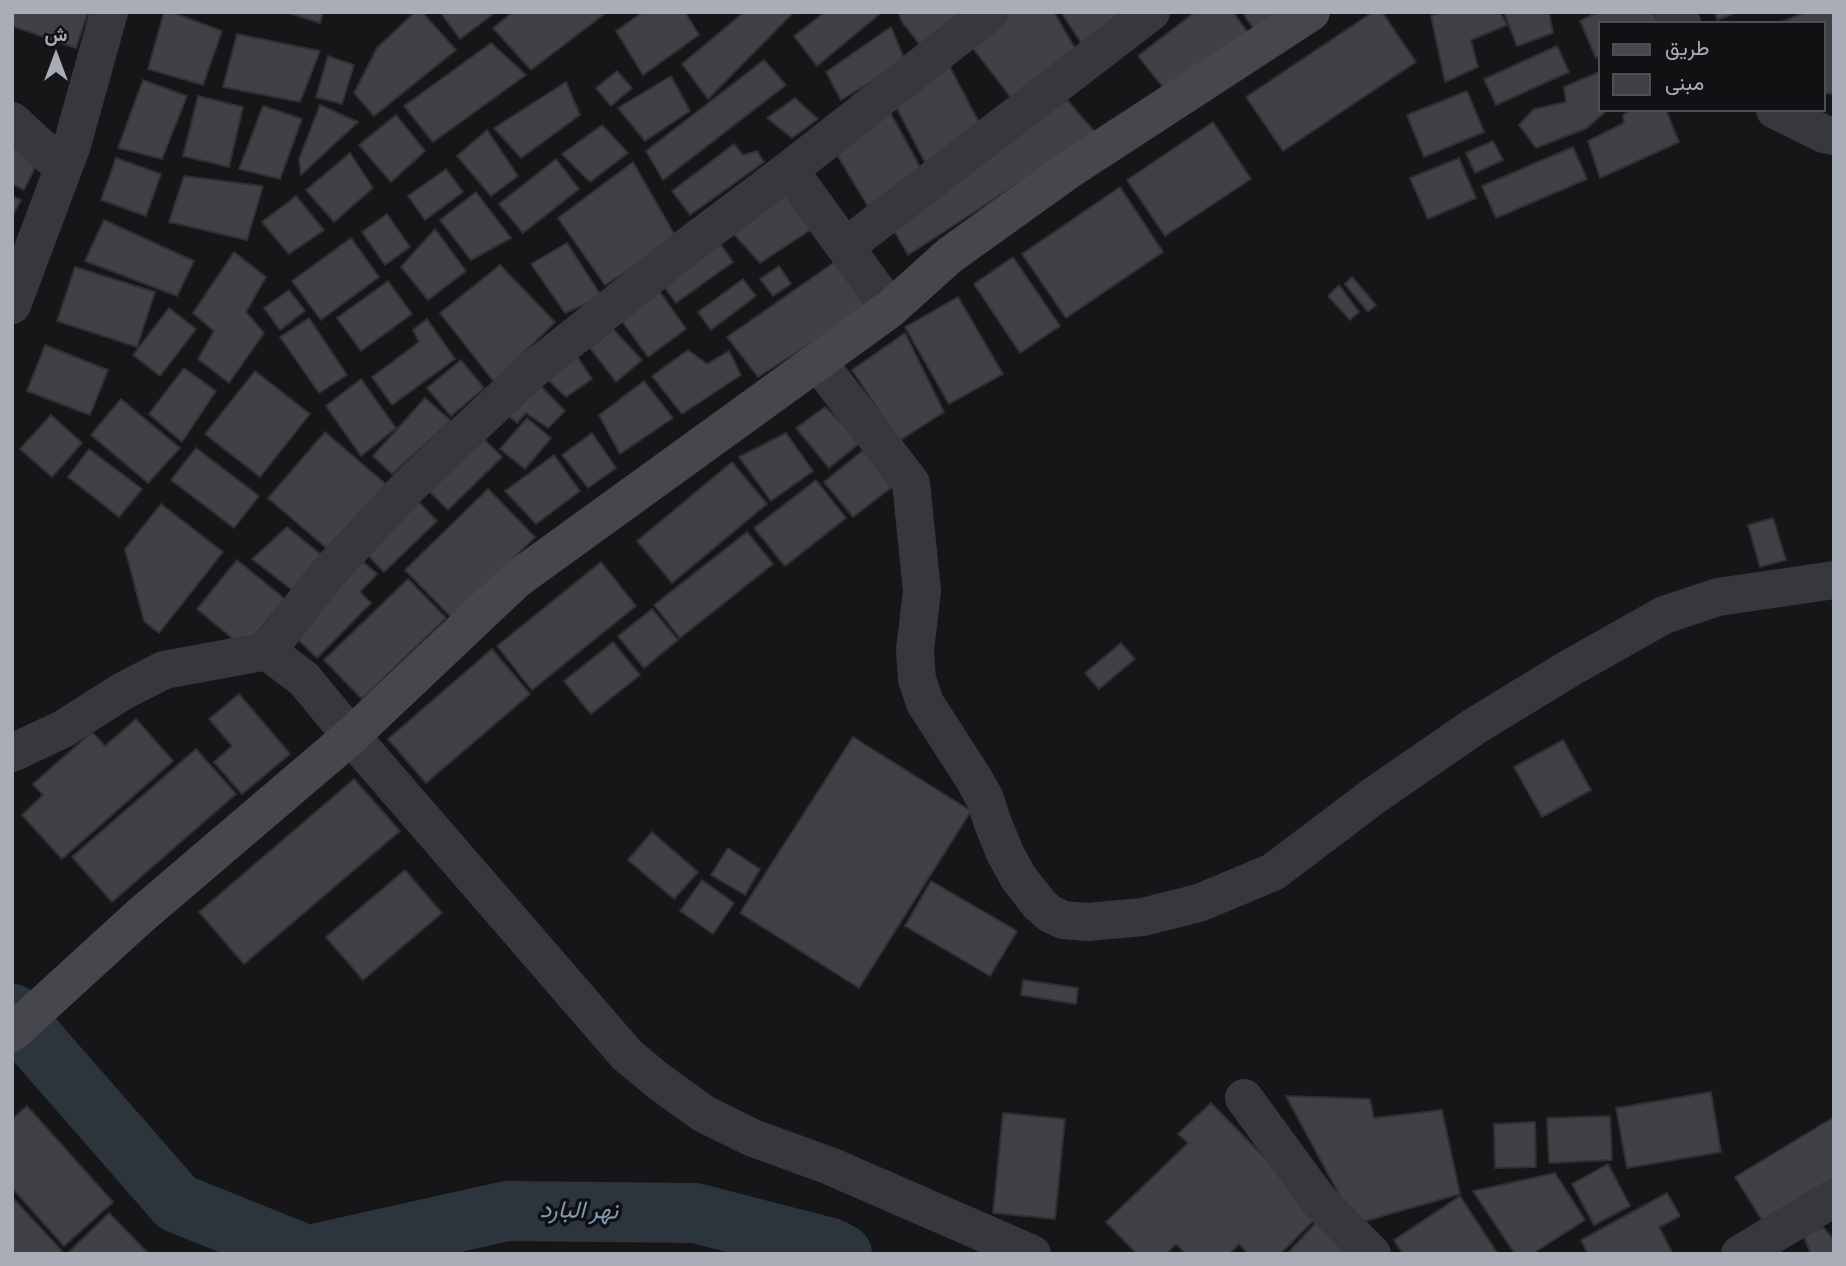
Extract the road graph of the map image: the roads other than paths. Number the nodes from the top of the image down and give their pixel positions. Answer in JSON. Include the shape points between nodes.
{"nodes":[{"id":1,"x":109,"y":12,"type":"edge"},
{"id":2,"x":990,"y":12,"type":"edge"},
{"id":3,"x":1151,"y":12,"type":"edge"},
{"id":4,"x":1311,"y":12,"type":"edge"},
{"id":5,"x":1779,"y":112,"type":"edge"},
{"id":6,"x":12,"y":121,"type":"edge"},
{"id":7,"x":1834,"y":135,"type":"edge"},
{"id":8,"x":64,"y":168,"type":"junction"},
{"id":9,"x":789,"y":170,"type":"junction"},
{"id":10,"x":845,"y":247,"type":"junction"},
{"id":11,"x":12,"y":305,"type":"edge"},
{"id":12,"x":890,"y":309,"type":"junction"},
{"id":13,"x":817,"y":362,"type":"junction"},
{"id":14,"x":1834,"y":580,"type":"edge"},
{"id":15,"x":267,"y":651,"type":"junction"},
{"id":16,"x":351,"y":736,"type":"junction"},
{"id":17,"x":12,"y":753,"type":"edge"},
{"id":18,"x":12,"y":1033,"type":"edge"},
{"id":19,"x":1244,"y":1098,"type":"dead end"},
{"id":20,"x":1834,"y":1198,"type":"edge"},
{"id":21,"x":1032,"y":1254,"type":"edge"},
{"id":22,"x":1372,"y":1254,"type":"edge"},
{"id":23,"x":1740,"y":1254,"type":"edge"}],
"edges":[{"from":1,"to":8,"type":"street"},
{"from":2,"to":9,"type":"street"},
{"from":3,"to":10,"type":"street"},
{"from":4,"to":12,"type":"main road","via":[[1070,169],[950,255]]},
{"from":5,"to":7,"type":"street"},
{"from":6,"to":8,"type":"street"},
{"from":8,"to":11,"type":"street"},
{"from":9,"to":10,"type":"street"},
{"from":9,"to":15,"type":"street","via":[[530,372],[409,486],[327,574]]},
{"from":10,"to":12,"type":"street"},
{"from":12,"to":13,"type":"main road"},
{"from":13,"to":14,"type":"street","via":[[911,483],[922,591],[915,650],[925,704],[985,799],[1018,877],[1039,904],[1063,920],[1143,916],[1199,903],[1273,872],[1475,726],[1664,615],[1718,597]]},
{"from":13,"to":16,"type":"main road","via":[[517,579]]},
{"from":15,"to":16,"type":"street","via":[[304,679]]},
{"from":15,"to":17,"type":"street","via":[[164,670]]},
{"from":16,"to":18,"type":"main road","via":[[140,916]]},
{"from":16,"to":21,"type":"street","via":[[627,1055],[657,1080],[704,1114],[753,1138],[830,1166]]},
{"from":19,"to":22,"type":"street","via":[[1320,1202]]},
{"from":20,"to":23,"type":"street"}]}
